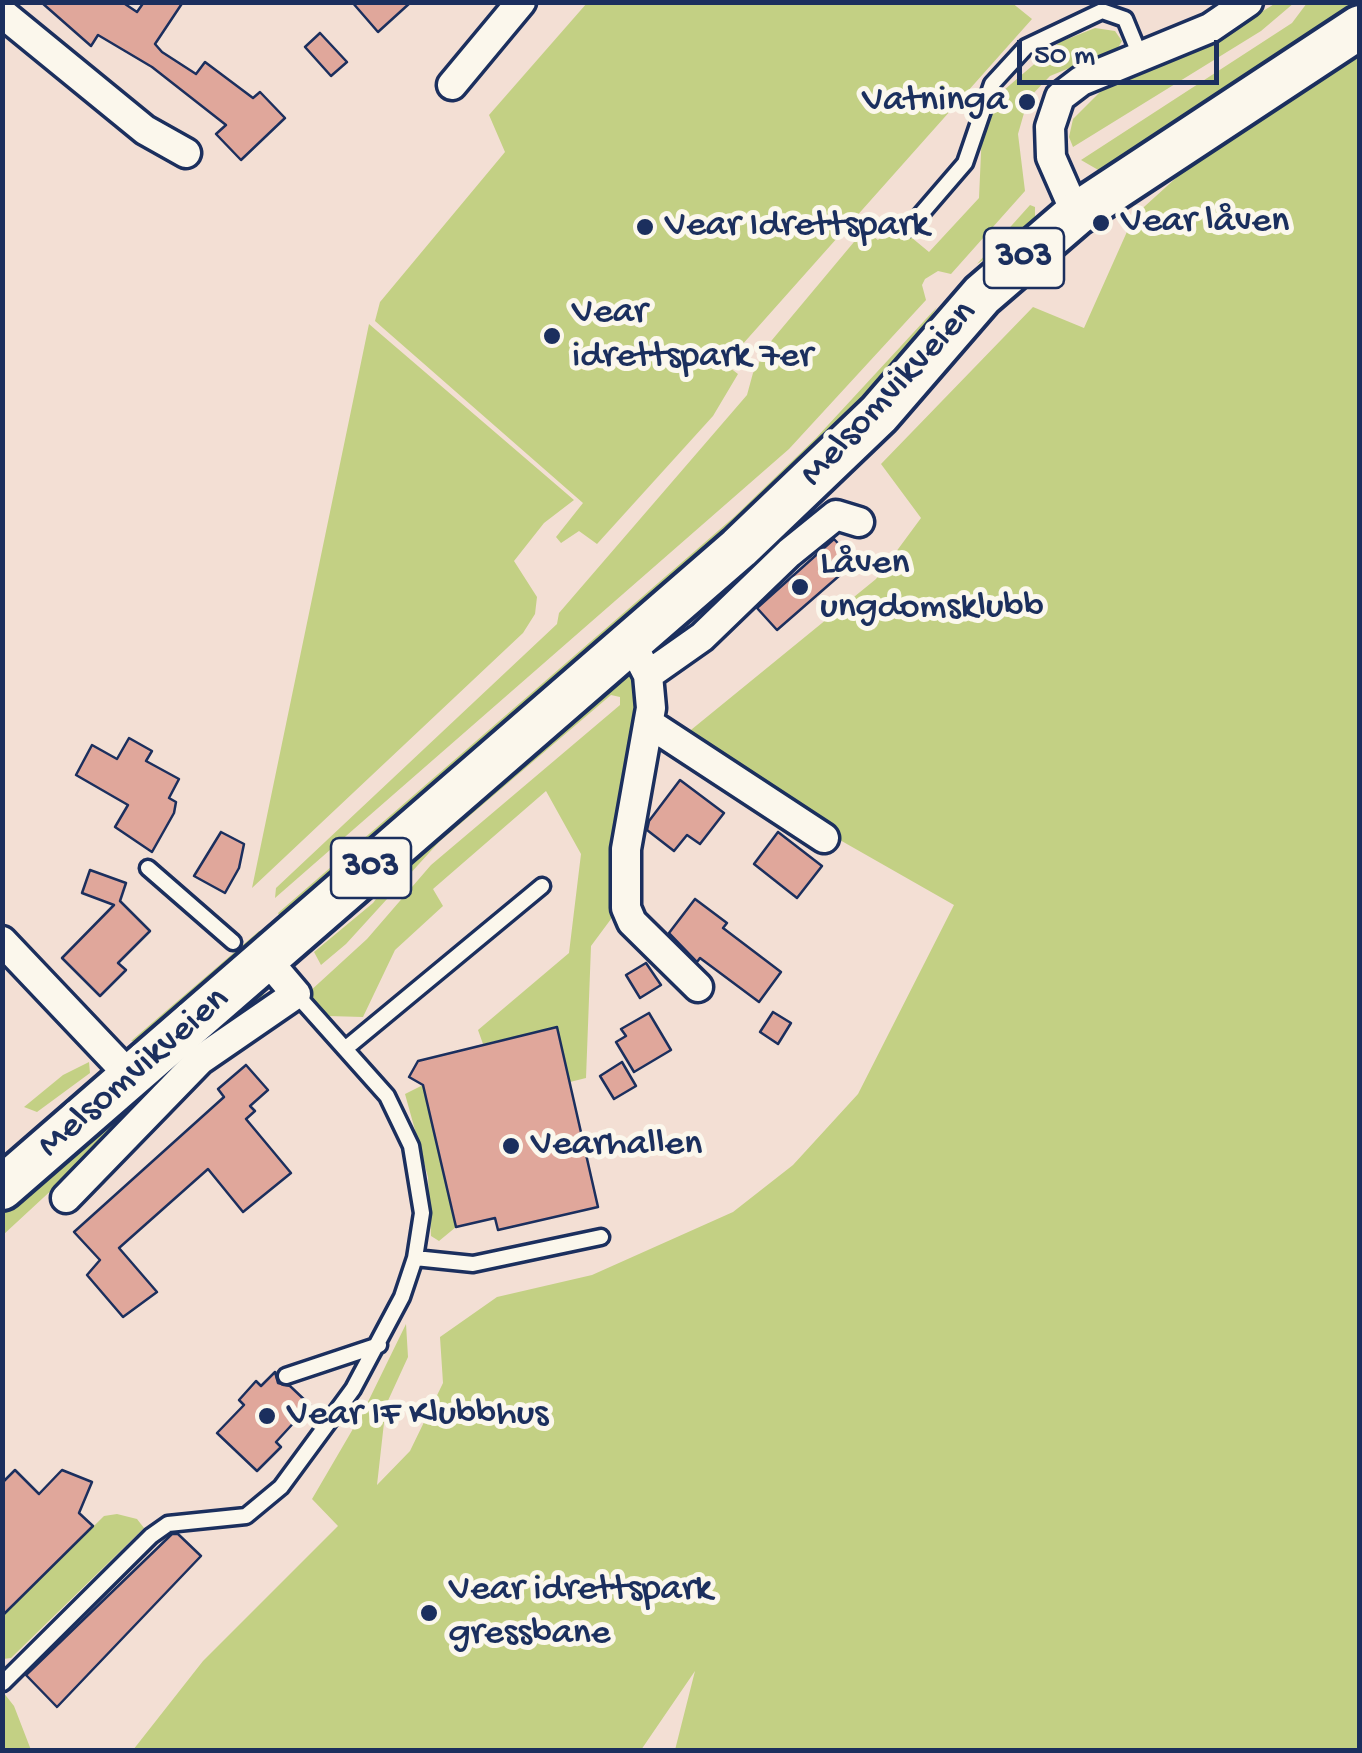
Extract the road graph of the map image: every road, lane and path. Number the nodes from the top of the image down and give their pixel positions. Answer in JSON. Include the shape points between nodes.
{"nodes":[{"id":1,"x":520,"y":2,"type":"edge"},
{"id":2,"x":1248,"y":2,"type":"edge"},
{"id":3,"x":2,"y":13,"type":"edge"},
{"id":4,"x":1360,"y":28,"type":"edge"},
{"id":5,"x":1141,"y":59,"type":"junction"},
{"id":6,"x":452,"y":85,"type":"dead end"},
{"id":7,"x":186,"y":153,"type":"dead end"},
{"id":8,"x":1076,"y":214,"type":"junction"},
{"id":9,"x":909,"y":228,"type":"dead end"},
{"id":10,"x":859,"y":522,"type":"dead end"},
{"id":11,"x":640,"y":659,"type":"junction"},
{"id":12,"x":650,"y":724,"type":"junction"},
{"id":13,"x":824,"y":838,"type":"dead end"},
{"id":14,"x":148,"y":868,"type":"dead end"},
{"id":15,"x":542,"y":886,"type":"dead end"},
{"id":16,"x":2,"y":941,"type":"edge"},
{"id":17,"x":250,"y":952,"type":"junction"},
{"id":18,"x":698,"y":987,"type":"dead end"},
{"id":19,"x":296,"y":994,"type":"junction"},
{"id":20,"x":345,"y":1049,"type":"junction"},
{"id":21,"x":130,"y":1076,"type":"junction"},
{"id":22,"x":2,"y":1188,"type":"edge"},
{"id":23,"x":66,"y":1198,"type":"dead end"},
{"id":24,"x":601,"y":1237,"type":"dead end"},
{"id":25,"x":415,"y":1258,"type":"junction"},
{"id":26,"x":379,"y":1345,"type":"junction"},
{"id":27,"x":286,"y":1376,"type":"dead end"},
{"id":28,"x":3,"y":1683,"type":"edge"}],
"edges":[{"from":1,"to":6,"type":"street"},
{"from":2,"to":5,"type":"street","via":[[1210,28]]},
{"from":3,"to":7,"type":"street","via":[[145,130]]},
{"from":4,"to":8,"type":"main road","name":"Melsomvikveien","number":"303"},
{"from":5,"to":8,"type":"street","via":[[1081,81],[1053,112],[1051,156]]},
{"from":5,"to":9,"type":"lane","via":[[1125,18],[1102,11],[1026,47],[992,84],[964,163]]},
{"from":8,"to":11,"type":"main road","name":"Melsomvikveien","number":"303","via":[[982,295],[823,472]]},
{"from":10,"to":11,"type":"street","name":"Melsomvikveien","via":[[836,516],[702,637]]},
{"from":11,"to":12,"type":"street"},
{"from":11,"to":17,"type":"main road","name":"Melsomvikveien","number":"303"},
{"from":12,"to":13,"type":"street"},
{"from":12,"to":18,"type":"street","via":[[626,849],[626,908]]},
{"from":14,"to":17,"type":"lane"},
{"from":15,"to":20,"type":"lane"},
{"from":16,"to":21,"type":"street"},
{"from":17,"to":19,"type":"street","name":"Melsomvikveien"},
{"from":17,"to":21,"type":"main road","name":"Melsomvikveien","number":"303"},
{"from":19,"to":20,"type":"lane"},
{"from":19,"to":23,"type":"street","name":"Melsomvikveien","via":[[200,1060]]},
{"from":20,"to":25,"type":"lane","via":[[387,1096],[412,1146],[422,1213]]},
{"from":21,"to":22,"type":"main road","name":"Melsomvikveien","number":"303"},
{"from":24,"to":25,"type":"lane","via":[[473,1264]]},
{"from":25,"to":26,"type":"lane"},
{"from":26,"to":27,"type":"lane"},
{"from":26,"to":28,"type":"lane","via":[[281,1487],[246,1516],[168,1524]]}]}
